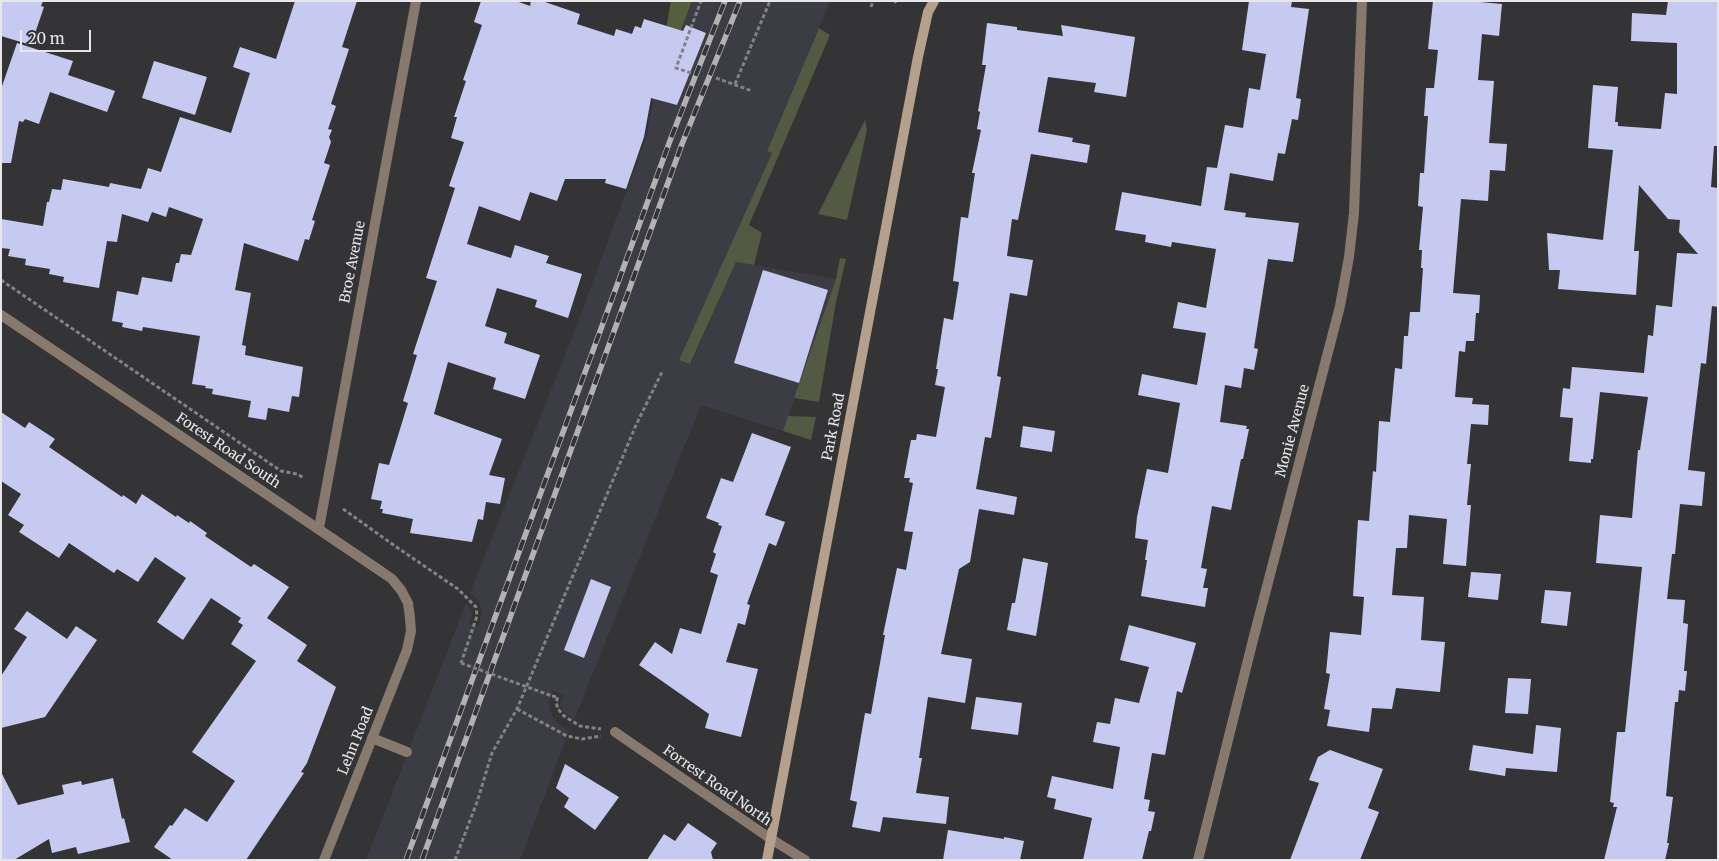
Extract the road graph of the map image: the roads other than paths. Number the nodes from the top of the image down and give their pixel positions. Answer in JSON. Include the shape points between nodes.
{"nodes":[{"id":1,"x":416,"y":1,"type":"edge"},
{"id":2,"x":934,"y":1,"type":"edge"},
{"id":3,"x":1362,"y":1,"type":"edge"},
{"id":4,"x":1,"y":315,"type":"edge"},
{"id":5,"x":319,"y":528,"type":"junction"},
{"id":6,"x":410,"y":631,"type":"joint"},
{"id":7,"x":616,"y":732,"type":"road end"},
{"id":8,"x":372,"y":738,"type":"junction"},
{"id":9,"x":407,"y":752,"type":"dead end"},
{"id":10,"x":771,"y":839,"type":"junction"},
{"id":11,"x":324,"y":860,"type":"edge"},
{"id":12,"x":767,"y":860,"type":"edge"},
{"id":13,"x":805,"y":860,"type":"edge"},
{"id":14,"x":1198,"y":860,"type":"edge"}],
"edges":[{"from":1,"to":5,"type":"street","name":"Broe Avenue"},
{"from":2,"to":10,"type":"main road","name":"Park Road","via":[[928,12],[918,57]]},
{"from":3,"to":14,"type":"street","name":"Monie Avenue","via":[[1354,213],[1340,306]]},
{"from":4,"to":5,"type":"street","name":"Forest Road South"},
{"from":5,"to":6,"type":"street","name":"Forest Road South","via":[[392,579],[408,603]]},
{"from":6,"to":8,"type":"street","name":"Lehn Road","via":[[407,650]]},
{"from":7,"to":10,"type":"street","name":"Forrest Road North"},
{"from":8,"to":9,"type":"street"},
{"from":8,"to":11,"type":"street","name":"Lehn Road"},
{"from":10,"to":12,"type":"main road","name":"Park Road"},
{"from":10,"to":13,"type":"street","name":"Forrest Road North"}]}
